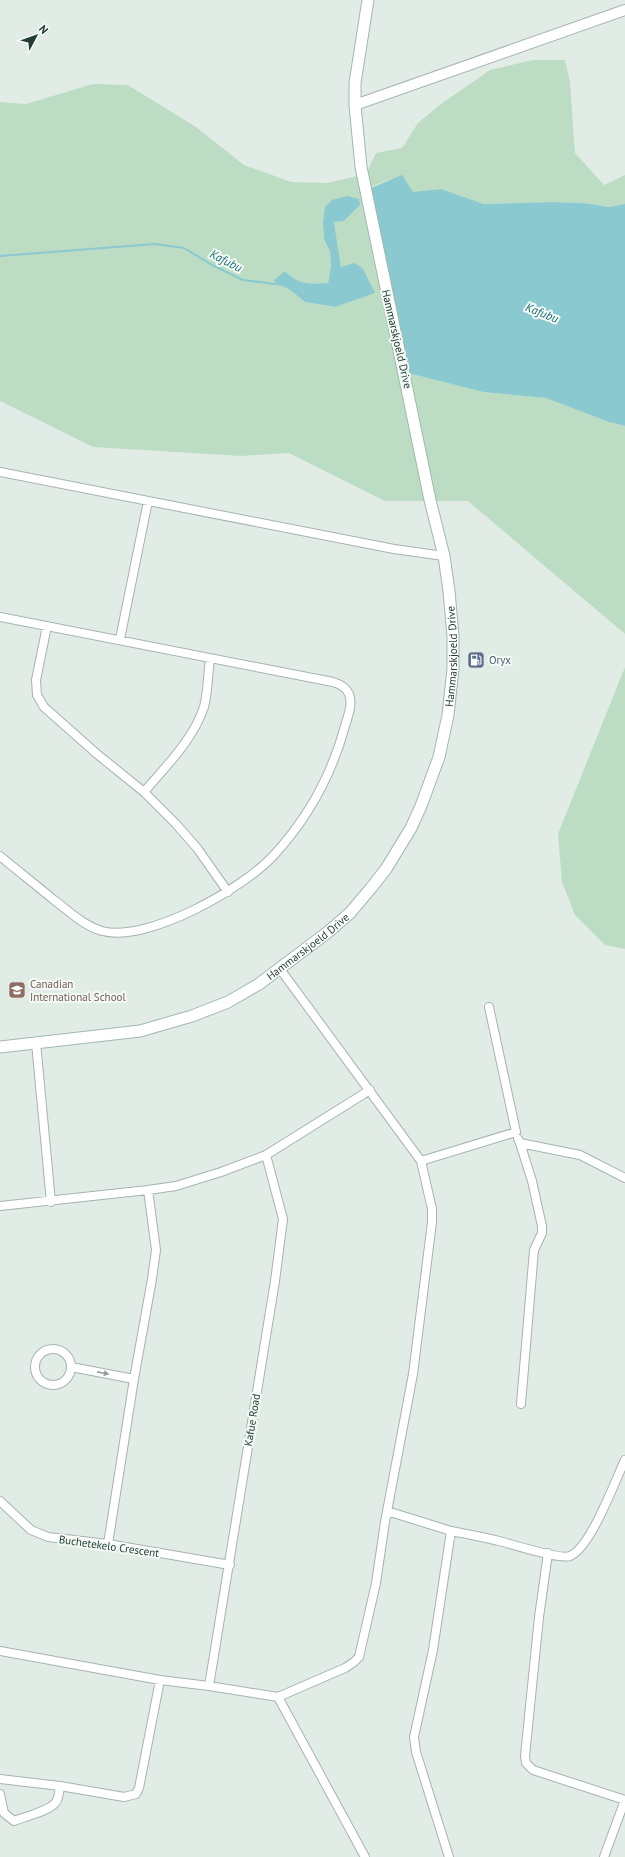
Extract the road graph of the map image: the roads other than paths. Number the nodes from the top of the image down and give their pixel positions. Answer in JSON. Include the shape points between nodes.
{"nodes":[{"id":1,"x":368,"y":0,"type":"edge"},
{"id":2,"x":625,"y":10,"type":"edge"},
{"id":3,"x":355,"y":105,"type":"junction"},
{"id":4,"x":0,"y":472,"type":"edge"},
{"id":5,"x":148,"y":501,"type":"junction"},
{"id":6,"x":444,"y":556,"type":"junction"},
{"id":7,"x":0,"y":617,"type":"edge"},
{"id":8,"x":47,"y":626,"type":"junction"},
{"id":9,"x":120,"y":639,"type":"junction"},
{"id":10,"x":210,"y":658,"type":"junction"},
{"id":11,"x":144,"y":792,"type":"junction"},
{"id":12,"x":0,"y":856,"type":"edge"},
{"id":13,"x":228,"y":892,"type":"junction"},
{"id":14,"x":280,"y":970,"type":"junction"},
{"id":15,"x":489,"y":1007,"type":"dead end"},
{"id":16,"x":36,"y":1043,"type":"junction"},
{"id":17,"x":0,"y":1047,"type":"edge"},
{"id":18,"x":370,"y":1090,"type":"junction"},
{"id":19,"x":516,"y":1132,"type":"junction"},
{"id":20,"x":520,"y":1143,"type":"junction"},
{"id":21,"x":266,"y":1155,"type":"junction"},
{"id":22,"x":421,"y":1161,"type":"junction"},
{"id":23,"x":625,"y":1178,"type":"edge"},
{"id":24,"x":148,"y":1190,"type":"junction"},
{"id":25,"x":51,"y":1202,"type":"junction"},
{"id":26,"x":0,"y":1206,"type":"edge"},
{"id":27,"x":72,"y":1367,"type":"junction"},
{"id":28,"x":134,"y":1380,"type":"junction"},
{"id":29,"x":521,"y":1404,"type":"dead end"},
{"id":30,"x":625,"y":1460,"type":"edge"},
{"id":31,"x":0,"y":1501,"type":"edge"},
{"id":32,"x":6,"y":1508,"type":"junction"},
{"id":33,"x":387,"y":1511,"type":"junction"},
{"id":34,"x":0,"y":1515,"type":"edge"},
{"id":35,"x":451,"y":1531,"type":"junction"},
{"id":36,"x":108,"y":1544,"type":"junction"},
{"id":37,"x":548,"y":1553,"type":"junction"},
{"id":38,"x":230,"y":1566,"type":"junction"},
{"id":39,"x":0,"y":1651,"type":"edge"},
{"id":40,"x":160,"y":1680,"type":"junction"},
{"id":41,"x":209,"y":1686,"type":"junction"},
{"id":42,"x":278,"y":1697,"type":"junction"},
{"id":43,"x":0,"y":1779,"type":"edge"},
{"id":44,"x":60,"y":1786,"type":"junction"},
{"id":45,"x":0,"y":1794,"type":"edge"},
{"id":46,"x":365,"y":1857,"type":"edge"},
{"id":47,"x":450,"y":1857,"type":"edge"},
{"id":48,"x":604,"y":1857,"type":"edge"}],
"edges":[{"from":1,"to":3,"type":"main road","name":"Hammarskjoeld Drive","via":[[355,83]]},
{"from":2,"to":3,"type":"street"},
{"from":3,"to":6,"type":"main road","name":"Hammarskjoeld Drive","via":[[361,167],[430,500]]},
{"from":4,"to":5,"type":"street"},
{"from":5,"to":6,"type":"street"},
{"from":5,"to":9,"type":"street"},
{"from":6,"to":14,"type":"main road","name":"Hammarskjoeld Drive","via":[[453,669],[448,715],[439,758],[421,806],[386,869],[350,913]]},
{"from":7,"to":8,"type":"street"},
{"from":8,"to":9,"type":"street"},
{"from":8,"to":11,"type":"street","via":[[36,680],[37,695],[44,707]]},
{"from":9,"to":10,"type":"street"},
{"from":10,"to":11,"type":"street","via":[[204,705],[197,726]]},
{"from":10,"to":13,"type":"street","via":[[333,682],[346,689],[351,703],[329,774],[303,816],[274,855]]},
{"from":11,"to":13,"type":"street","via":[[198,848]]},
{"from":12,"to":13,"type":"street","via":[[81,921],[102,931],[120,933],[149,927],[182,915]]},
{"from":14,"to":16,"type":"main road","name":"Hammarskjoeld Drive","via":[[228,1002],[192,1016],[140,1031]]},
{"from":14,"to":18,"type":"street"},
{"from":15,"to":19,"type":"street"},
{"from":16,"to":17,"type":"main road","name":"Hammarskjoeld Drive"},
{"from":16,"to":25,"type":"street"},
{"from":18,"to":21,"type":"street"},
{"from":18,"to":22,"type":"street"},
{"from":19,"to":20,"type":"street"},
{"from":19,"to":22,"type":"street"},
{"from":20,"to":23,"type":"street","via":[[580,1155]]},
{"from":20,"to":29,"type":"street","via":[[532,1181],[542,1233],[534,1250]]},
{"from":21,"to":24,"type":"street","via":[[176,1186]]},
{"from":21,"to":38,"type":"street","name":"Kafue Road","via":[[283,1219]]},
{"from":22,"to":33,"type":"street","via":[[432,1209],[432,1222],[413,1374]]},
{"from":24,"to":25,"type":"street"},
{"from":24,"to":28,"type":"street","via":[[156,1250]]},
{"from":25,"to":26,"type":"street"},
{"from":27,"to":27,"type":"street","via":[[65,1382],[57,1386],[41,1382],[34,1368],[36,1359],[48,1349],[64,1352]]},
{"from":27,"to":28,"type":"street","one_way":true},
{"from":28,"to":36,"type":"street"},
{"from":30,"to":37,"type":"street","via":[[590,1534],[580,1549],[566,1557]]},
{"from":31,"to":32,"type":"street","name":"Buchetekelo Crescent"},
{"from":32,"to":34,"type":"street"},
{"from":32,"to":36,"type":"street","name":"Buchetekelo Crescent","via":[[31,1530],[48,1537]]},
{"from":33,"to":35,"type":"street"},
{"from":33,"to":42,"type":"street","via":[[376,1583],[359,1657],[345,1668]]},
{"from":35,"to":37,"type":"street"},
{"from":35,"to":47,"type":"street","via":[[433,1650],[414,1737],[416,1752]]},
{"from":36,"to":38,"type":"street","name":"Buchetekelo Crescent"},
{"from":37,"to":48,"type":"street","via":[[539,1617],[526,1763],[533,1770],[625,1800]]},
{"from":38,"to":41,"type":"street","name":"Kafue Road"},
{"from":39,"to":40,"type":"street"},
{"from":40,"to":41,"type":"street"},
{"from":40,"to":44,"type":"street","via":[[136,1794],[124,1797]]},
{"from":41,"to":42,"type":"street"},
{"from":42,"to":46,"type":"street"},
{"from":43,"to":44,"type":"street"},
{"from":44,"to":45,"type":"street","via":[[55,1804],[14,1821],[4,1812]]}]}
